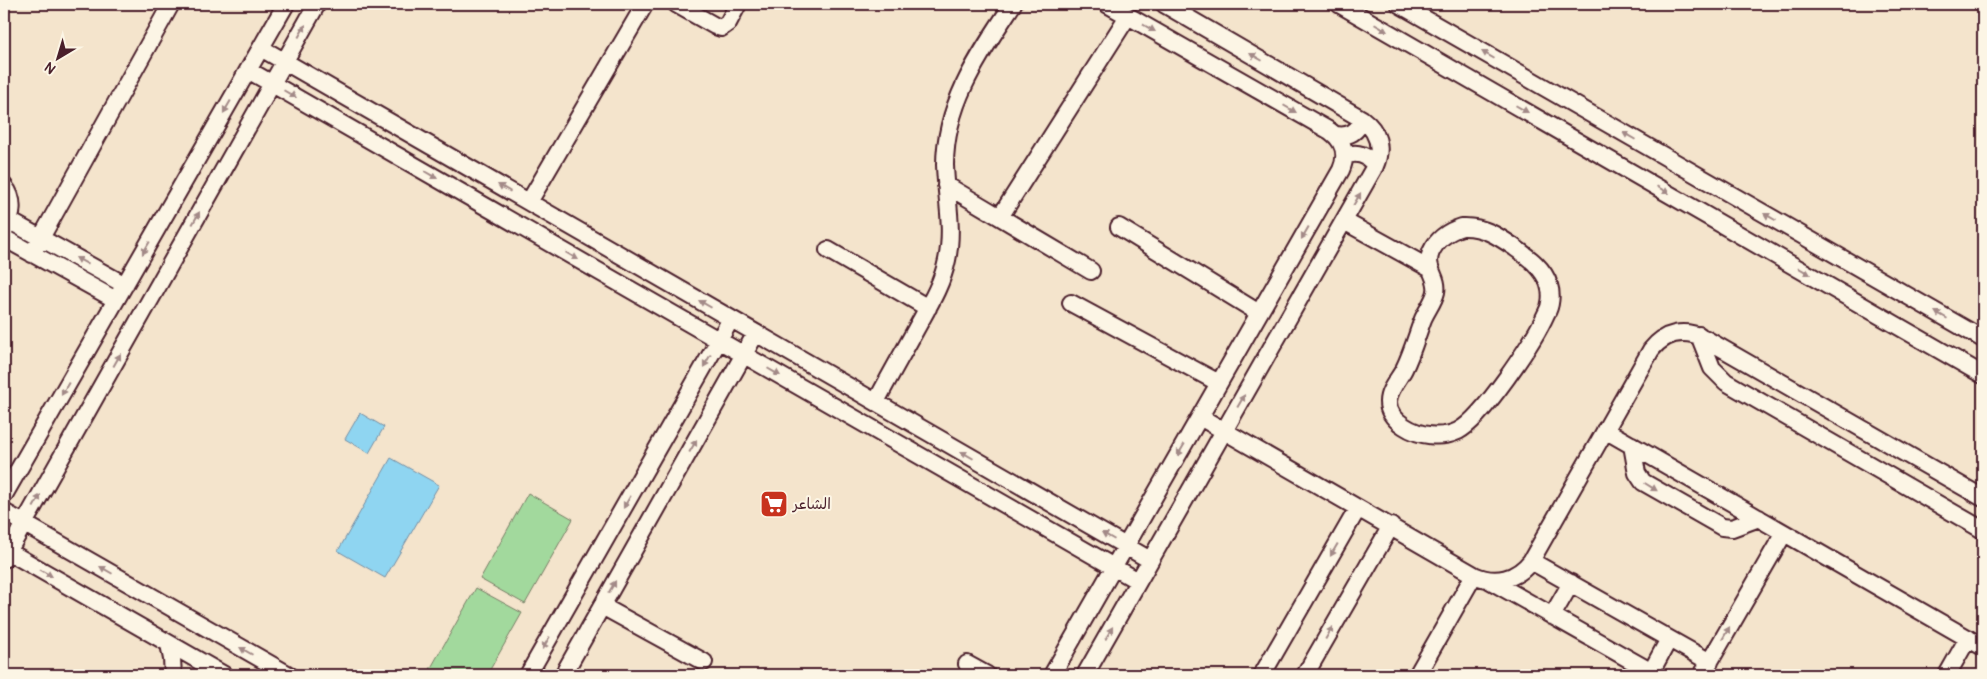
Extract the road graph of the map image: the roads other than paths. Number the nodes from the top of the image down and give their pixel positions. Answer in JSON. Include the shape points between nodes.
{"nodes":[{"id":1,"x":171,"y":4,"type":"edge"},
{"id":2,"x":286,"y":4,"type":"edge"},
{"id":3,"x":317,"y":4,"type":"edge"},
{"id":4,"x":645,"y":4,"type":"edge"},
{"id":5,"x":676,"y":4,"type":"edge"},
{"id":6,"x":738,"y":4,"type":"edge"},
{"id":7,"x":1013,"y":4,"type":"edge"},
{"id":8,"x":1107,"y":4,"type":"edge"},
{"id":9,"x":1164,"y":4,"type":"edge"},
{"id":10,"x":1339,"y":4,"type":"edge"},
{"id":11,"x":1399,"y":4,"type":"edge"},
{"id":12,"x":1128,"y":16,"type":"junction"},
{"id":13,"x":261,"y":48,"type":"junction"},
{"id":14,"x":284,"y":61,"type":"junction"},
{"id":15,"x":248,"y":70,"type":"junction"},
{"id":16,"x":272,"y":83,"type":"junction"},
{"id":17,"x":1362,"y":119,"type":"junction"},
{"id":18,"x":1336,"y":135,"type":"junction"},
{"id":19,"x":1345,"y":156,"type":"junction"},
{"id":20,"x":1375,"y":166,"type":"junction"},
{"id":21,"x":946,"y":184,"type":"junction"},
{"id":22,"x":4,"y":186,"type":"edge"},
{"id":23,"x":529,"y":202,"type":"junction"},
{"id":24,"x":1000,"y":217,"type":"junction"},
{"id":25,"x":1344,"y":221,"type":"junction"},
{"id":26,"x":7,"y":226,"type":"edge"},
{"id":27,"x":1119,"y":227,"type":"dead end"},
{"id":28,"x":4,"y":238,"type":"edge"},
{"id":29,"x":41,"y":238,"type":"junction"},
{"id":30,"x":828,"y":250,"type":"dead end"},
{"id":31,"x":32,"y":254,"type":"junction"},
{"id":32,"x":1429,"y":268,"type":"junction"},
{"id":33,"x":1091,"y":272,"type":"dead end"},
{"id":34,"x":125,"y":285,"type":"junction"},
{"id":35,"x":116,"y":300,"type":"junction"},
{"id":36,"x":1071,"y":303,"type":"dead end"},
{"id":37,"x":928,"y":308,"type":"junction"},
{"id":38,"x":1260,"y":313,"type":"junction"},
{"id":39,"x":731,"y":319,"type":"junction"},
{"id":40,"x":756,"y":333,"type":"junction"},
{"id":41,"x":1698,"y":335,"type":"junction"},
{"id":42,"x":719,"y":340,"type":"junction"},
{"id":43,"x":1983,"y":340,"type":"edge"},
{"id":44,"x":744,"y":355,"type":"junction"},
{"id":45,"x":1983,"y":375,"type":"edge"},
{"id":46,"x":1219,"y":383,"type":"junction"},
{"id":47,"x":876,"y":402,"type":"junction"},
{"id":48,"x":1200,"y":417,"type":"junction"},
{"id":49,"x":1606,"y":430,"type":"junction"},
{"id":50,"x":1224,"y":431,"type":"junction"},
{"id":51,"x":1632,"y":445,"type":"junction"},
{"id":52,"x":4,"y":496,"type":"edge"},
{"id":53,"x":1983,"y":498,"type":"edge"},
{"id":54,"x":1358,"y":508,"type":"junction"},
{"id":55,"x":4,"y":512,"type":"edge"},
{"id":56,"x":1759,"y":518,"type":"junction"},
{"id":57,"x":24,"y":524,"type":"junction"},
{"id":58,"x":1391,"y":526,"type":"junction"},
{"id":59,"x":1983,"y":530,"type":"edge"},
{"id":60,"x":1784,"y":532,"type":"junction"},
{"id":61,"x":1126,"y":546,"type":"junction"},
{"id":62,"x":5,"y":553,"type":"edge"},
{"id":63,"x":1150,"y":560,"type":"junction"},
{"id":64,"x":1531,"y":561,"type":"junction"},
{"id":65,"x":1114,"y":567,"type":"junction"},
{"id":66,"x":1481,"y":577,"type":"junction"},
{"id":67,"x":1138,"y":581,"type":"junction"},
{"id":68,"x":1571,"y":583,"type":"junction"},
{"id":69,"x":602,"y":606,"type":"junction"},
{"id":70,"x":1552,"y":616,"type":"junction"},
{"id":71,"x":1968,"y":638,"type":"junction"},
{"id":72,"x":1669,"y":639,"type":"junction"},
{"id":73,"x":170,"y":644,"type":"junction"},
{"id":74,"x":1983,"y":647,"type":"edge"},
{"id":75,"x":704,"y":662,"type":"dead end"},
{"id":76,"x":967,"y":664,"type":"dead end"},
{"id":77,"x":1706,"y":668,"type":"edge"},
{"id":78,"x":220,"y":673,"type":"edge"},
{"id":79,"x":1654,"y":674,"type":"edge"},
{"id":80,"x":173,"y":675,"type":"edge"},
{"id":81,"x":196,"y":675,"type":"edge"},
{"id":82,"x":289,"y":675,"type":"edge"},
{"id":83,"x":528,"y":675,"type":"edge"},
{"id":84,"x":563,"y":675,"type":"edge"},
{"id":85,"x":987,"y":675,"type":"edge"},
{"id":86,"x":1052,"y":675,"type":"edge"},
{"id":87,"x":1084,"y":675,"type":"edge"},
{"id":88,"x":1262,"y":675,"type":"edge"},
{"id":89,"x":1305,"y":675,"type":"edge"},
{"id":90,"x":1417,"y":675,"type":"edge"},
{"id":91,"x":1947,"y":675,"type":"edge"}],
"edges":[{"from":1,"to":29,"type":"street"},
{"from":2,"to":13,"type":"street"},
{"from":14,"to":3,"type":"street","one_way":true},
{"from":4,"to":23,"type":"street"},
{"from":5,"to":6,"type":"street","via":[[721,28],[728,23]]},
{"from":7,"to":21,"type":"street","via":[[970,70],[957,99],[947,141]]},
{"from":8,"to":12,"type":"street"},
{"from":17,"to":9,"type":"street","one_way":true},
{"from":10,"to":45,"type":"street","one_way":true},
{"from":43,"to":11,"type":"street","one_way":true},
{"from":12,"to":18,"type":"street","one_way":true},
{"from":12,"to":24,"type":"street"},
{"from":13,"to":14,"type":"street"},
{"from":13,"to":15,"type":"street"},
{"from":14,"to":16,"type":"street"},
{"from":23,"to":14,"type":"street","one_way":true},
{"from":15,"to":16,"type":"street"},
{"from":15,"to":34,"type":"street","one_way":true},
{"from":16,"to":42,"type":"street","one_way":true},
{"from":57,"to":16,"type":"street","one_way":true},
{"from":17,"to":18,"type":"street","via":[[1353,133]]},
{"from":17,"to":20,"type":"street","via":[[1376,133],[1379,142]]},
{"from":18,"to":19,"type":"street"},
{"from":19,"to":20,"type":"street","via":[[1362,155]]},
{"from":19,"to":38,"type":"street","one_way":true,"via":[[1341,170]]},
{"from":25,"to":20,"type":"street","one_way":true},
{"from":21,"to":24,"type":"street"},
{"from":21,"to":37,"type":"street","via":[[950,243],[942,277]]},
{"from":22,"to":26,"type":"street","via":[[12,210]]},
{"from":39,"to":23,"type":"street","one_way":true},
{"from":24,"to":33,"type":"street"},
{"from":25,"to":32,"type":"street"},
{"from":50,"to":25,"type":"street","one_way":true},
{"from":26,"to":29,"type":"street"},
{"from":27,"to":38,"type":"street"},
{"from":28,"to":31,"type":"street"},
{"from":29,"to":31,"type":"street"},
{"from":34,"to":29,"type":"street","one_way":true},
{"from":30,"to":37,"type":"street"},
{"from":31,"to":35,"type":"street"},
{"from":32,"to":32,"type":"street","via":[[1428,260],[1440,238],[1454,230],[1479,228],[1504,240],[1541,269],[1551,295],[1547,314],[1485,407],[1468,425],[1437,436],[1407,428],[1391,415],[1388,403],[1390,391],[1406,364],[1436,292],[1435,279]]},
{"from":34,"to":35,"type":"street"},
{"from":35,"to":52,"type":"street","one_way":true},
{"from":36,"to":46,"type":"street"},
{"from":37,"to":47,"type":"street"},
{"from":38,"to":46,"type":"street"},
{"from":39,"to":40,"type":"street"},
{"from":39,"to":42,"type":"street"},
{"from":40,"to":44,"type":"street"},
{"from":40,"to":47,"type":"street"},
{"from":41,"to":49,"type":"street","via":[[1676,333],[1656,344]]},
{"from":41,"to":53,"type":"street"},
{"from":41,"to":59,"type":"street","via":[[1712,368],[1726,382]]},
{"from":42,"to":44,"type":"street"},
{"from":42,"to":83,"type":"street","one_way":true},
{"from":44,"to":65,"type":"street","one_way":true},
{"from":69,"to":44,"type":"street","one_way":true},
{"from":46,"to":48,"type":"street"},
{"from":61,"to":47,"type":"street","one_way":true},
{"from":48,"to":50,"type":"street"},
{"from":48,"to":61,"type":"street","one_way":true},
{"from":49,"to":51,"type":"street"},
{"from":49,"to":64,"type":"street"},
{"from":50,"to":54,"type":"street"},
{"from":50,"to":63,"type":"street"},
{"from":51,"to":56,"type":"street"},
{"from":51,"to":56,"type":"street","one_way":true,"via":[[1637,473],[1647,486],[1722,527],[1732,528]]},
{"from":54,"to":58,"type":"street"},
{"from":54,"to":88,"type":"street","one_way":true},
{"from":55,"to":57,"type":"street"},
{"from":56,"to":60,"type":"street"},
{"from":57,"to":62,"type":"street"},
{"from":82,"to":57,"type":"street","one_way":true},
{"from":58,"to":66,"type":"street"},
{"from":89,"to":58,"type":"street","one_way":true},
{"from":60,"to":71,"type":"street"},
{"from":77,"to":60,"type":"street","one_way":true},
{"from":61,"to":63,"type":"street"},
{"from":61,"to":65,"type":"street"},
{"from":62,"to":73,"type":"street","one_way":true},
{"from":63,"to":67,"type":"street"},
{"from":64,"to":66,"type":"street","via":[[1512,577]]},
{"from":64,"to":68,"type":"street"},
{"from":65,"to":67,"type":"street"},
{"from":65,"to":86,"type":"street"},
{"from":66,"to":70,"type":"street"},
{"from":66,"to":90,"type":"street"},
{"from":87,"to":67,"type":"street","one_way":true},
{"from":68,"to":70,"type":"street"},
{"from":68,"to":72,"type":"street"},
{"from":69,"to":75,"type":"street"},
{"from":69,"to":84,"type":"street"},
{"from":70,"to":79,"type":"street"},
{"from":71,"to":74,"type":"street"},
{"from":71,"to":91,"type":"street"},
{"from":72,"to":77,"type":"street"},
{"from":72,"to":79,"type":"street"},
{"from":73,"to":78,"type":"street"},
{"from":73,"to":80,"type":"street"},
{"from":76,"to":85,"type":"street"},
{"from":78,"to":81,"type":"street"}]}
